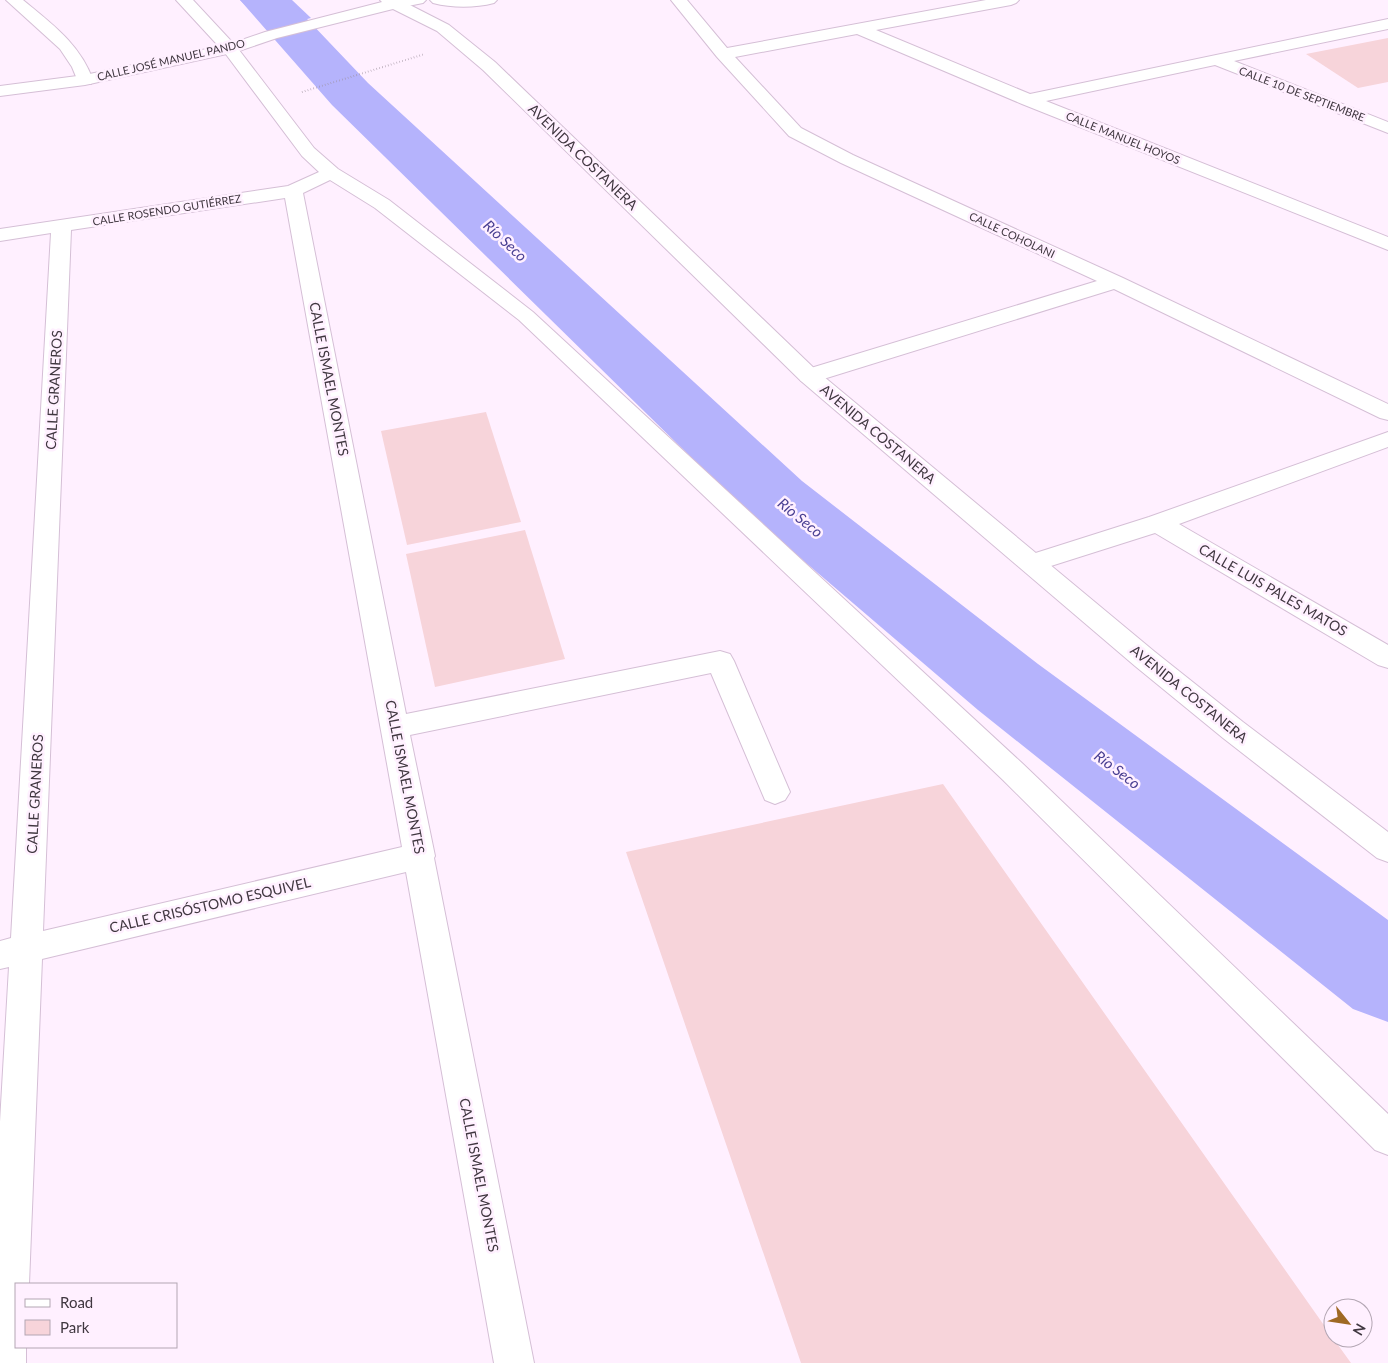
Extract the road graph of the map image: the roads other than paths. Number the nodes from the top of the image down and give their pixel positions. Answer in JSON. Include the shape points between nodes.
{"nodes":[{"id":1,"x":14,"y":0,"type":"edge"},
{"id":2,"x":184,"y":0,"type":"edge"},
{"id":3,"x":438,"y":0,"type":"edge"},
{"id":4,"x":489,"y":0,"type":"edge"},
{"id":5,"x":680,"y":0,"type":"edge"},
{"id":6,"x":1011,"y":0,"type":"edge"},
{"id":7,"x":401,"y":1,"type":"edge"},
{"id":8,"x":1388,"y":24,"type":"edge"},
{"id":9,"x":859,"y":29,"type":"junction"},
{"id":10,"x":230,"y":49,"type":"junction"},
{"id":11,"x":723,"y":54,"type":"junction"},
{"id":12,"x":1216,"y":60,"type":"junction"},
{"id":13,"x":85,"y":80,"type":"junction"},
{"id":14,"x":0,"y":91,"type":"edge"},
{"id":15,"x":1028,"y":100,"type":"junction"},
{"id":16,"x":1388,"y":128,"type":"edge"},
{"id":17,"x":331,"y":173,"type":"junction"},
{"id":18,"x":293,"y":191,"type":"junction"},
{"id":19,"x":61,"y":226,"type":"junction"},
{"id":20,"x":0,"y":235,"type":"edge"},
{"id":21,"x":1387,"y":242,"type":"edge"},
{"id":22,"x":1116,"y":282,"type":"junction"},
{"id":23,"x":809,"y":376,"type":"junction"},
{"id":24,"x":1388,"y":413,"type":"edge"},
{"id":25,"x":1388,"y":439,"type":"edge"},
{"id":26,"x":1158,"y":523,"type":"junction"},
{"id":27,"x":1032,"y":563,"type":"junction"},
{"id":28,"x":1388,"y":658,"type":"edge"},
{"id":29,"x":396,"y":727,"type":"junction"},
{"id":30,"x":775,"y":792,"type":"dead end"},
{"id":31,"x":1388,"y":849,"type":"edge"},
{"id":32,"x":420,"y":856,"type":"junction"},
{"id":33,"x":14,"y":952,"type":"edge"},
{"id":34,"x":1388,"y":1138,"type":"edge"},
{"id":35,"x":6,"y":1363,"type":"edge"},
{"id":36,"x":514,"y":1363,"type":"edge"}],
"edges":[{"from":1,"to":13,"type":"street","via":[[73,53]]},
{"from":2,"to":10,"type":"street"},
{"from":3,"to":4,"type":"street"},
{"from":5,"to":11,"type":"street","name":"CALLE COHOLANI"},
{"from":6,"to":9,"type":"street"},
{"from":7,"to":10,"type":"street","name":"CALLE JOSÉ MANUEL PANDO"},
{"from":7,"to":23,"type":"street","name":"AVENIDA COSTANERA","via":[[443,28],[489,66]]},
{"from":8,"to":12,"type":"street"},
{"from":9,"to":11,"type":"street"},
{"from":9,"to":15,"type":"street","name":"CALLE MANUEL HOYOS"},
{"from":10,"to":13,"type":"street","name":"CALLE JOSÉ MANUEL PANDO"},
{"from":10,"to":17,"type":"street","via":[[308,152]]},
{"from":11,"to":22,"type":"street","name":"CALLE COHOLANI","via":[[795,132]]},
{"from":12,"to":15,"type":"street"},
{"from":12,"to":16,"type":"street","name":"CALLE 10 DE SEPTIEMBRE"},
{"from":13,"to":14,"type":"street","name":"CALLE JOSÉ MANUEL PANDO"},
{"from":15,"to":21,"type":"street","name":"CALLE MANUEL HOYOS"},
{"from":17,"to":18,"type":"street","name":"CALLE ROSENDO GUTIÉRREZ"},
{"from":17,"to":34,"type":"street","via":[[382,204],[526,316],[1013,772]]},
{"from":18,"to":19,"type":"street","name":"CALLE ROSENDO GUTIÉRREZ"},
{"from":18,"to":29,"type":"street","name":"CALLE ISMAEL MONTES"},
{"from":19,"to":20,"type":"street","name":"CALLE ROSENDO GUTIÉRREZ"},
{"from":19,"to":33,"type":"street","name":"CALLE GRANEROS"},
{"from":22,"to":23,"type":"street"},
{"from":22,"to":24,"type":"street","name":"CALLE COHOLANI"},
{"from":23,"to":27,"type":"street","name":"AVENIDA COSTANERA"},
{"from":25,"to":26,"type":"street"},
{"from":26,"to":27,"type":"street"},
{"from":26,"to":28,"type":"street","name":"CALLE LUIS PALES MATOS"},
{"from":27,"to":31,"type":"street","name":"AVENIDA COSTANERA","via":[[1233,730]]},
{"from":29,"to":30,"type":"street","via":[[720,661]]},
{"from":29,"to":32,"type":"street","name":"CALLE ISMAEL MONTES"},
{"from":32,"to":33,"type":"street","name":"CALLE CRISÓSTOMO ESQUIVEL"},
{"from":32,"to":36,"type":"street","name":"CALLE ISMAEL MONTES"},
{"from":33,"to":35,"type":"street","name":"CALLE GRANEROS"}]}
